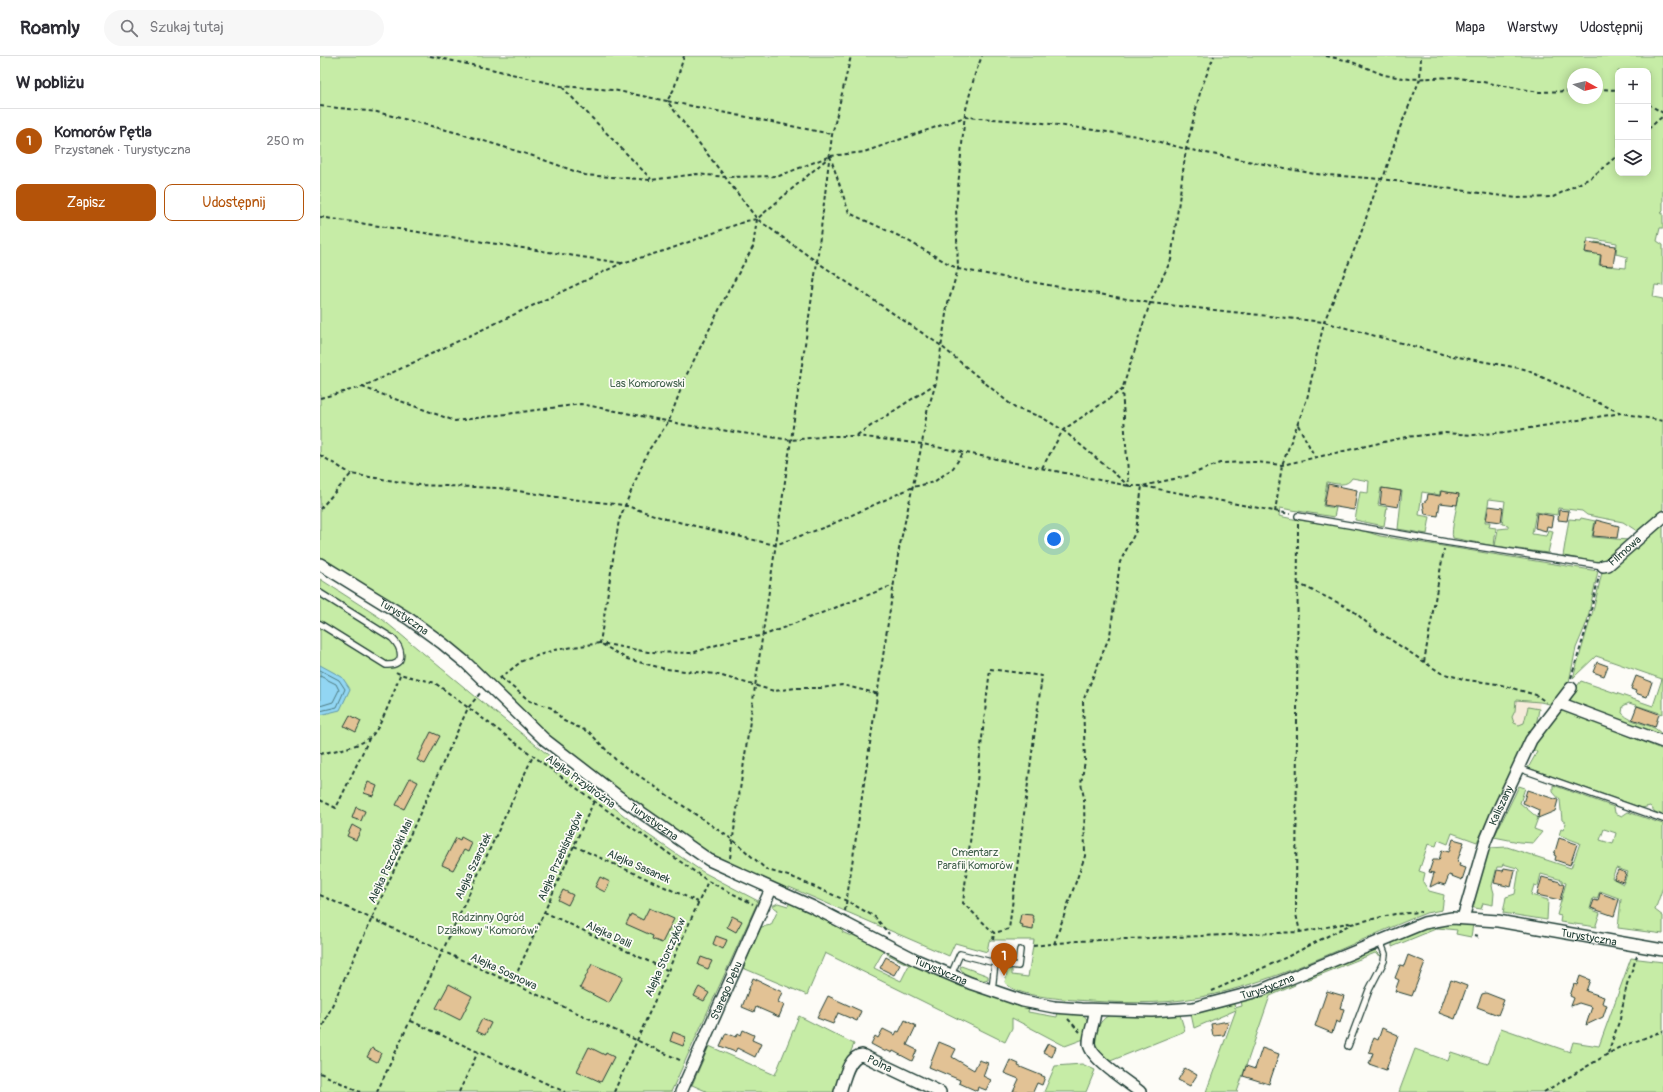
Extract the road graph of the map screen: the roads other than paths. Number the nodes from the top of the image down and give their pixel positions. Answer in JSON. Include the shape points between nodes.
{"nodes":[{"id":1,"x":1298,"y":516,"type":"road end"},
{"id":2,"x":1663,"y":517,"type":"edge"},
{"id":3,"x":320,"y":564,"type":"edge"},
{"id":4,"x":1603,"y":566,"type":"joint"},
{"id":5,"x":320,"y":593,"type":"edge"},
{"id":6,"x":320,"y":624,"type":"edge"},
{"id":7,"x":1571,"y":688,"type":"road end"},
{"id":8,"x":1557,"y":706,"type":"junction"},
{"id":9,"x":1663,"y":742,"type":"edge"},
{"id":10,"x":1518,"y":768,"type":"junction"},
{"id":11,"x":1663,"y":820,"type":"edge"},
{"id":12,"x":771,"y":889,"type":"junction"},
{"id":13,"x":1463,"y":918,"type":"junction"},
{"id":14,"x":1380,"y":941,"type":"junction"},
{"id":15,"x":1020,"y":950,"type":"dead end"},
{"id":16,"x":1663,"y":950,"type":"edge"},
{"id":17,"x":995,"y":963,"type":"junction"},
{"id":18,"x":951,"y":975,"type":"junction"},
{"id":19,"x":992,"y":990,"type":"junction"},
{"id":20,"x":1095,"y":1010,"type":"junction"},
{"id":21,"x":1348,"y":1046,"type":"dead end"},
{"id":22,"x":681,"y":1092,"type":"edge"},
{"id":23,"x":840,"y":1092,"type":"edge"},
{"id":24,"x":940,"y":1092,"type":"edge"},
{"id":25,"x":1140,"y":1092,"type":"edge"}],
"edges":[{"from":1,"to":4,"type":"lane"},
{"from":2,"to":4,"type":"street","name":"Filmowa","via":[[1608,565]]},
{"from":3,"to":12,"type":"street","name":"Turystyczna","via":[[419,626],[465,662],[544,739],[685,845]]},
{"from":5,"to":6,"type":"lane","via":[[392,638],[400,648],[401,655],[395,664],[386,665]]},
{"from":7,"to":8,"type":"street","name":"Kaliszany"},
{"from":8,"to":9,"type":"street"},
{"from":8,"to":10,"type":"street","name":"Kaliszany","via":[[1531,740]]},
{"from":10,"to":11,"type":"lane"},
{"from":10,"to":13,"type":"street","name":"Kaliszany","via":[[1488,835]]},
{"from":12,"to":18,"type":"street","name":"Turystyczna"},
{"from":12,"to":22,"type":"street","name":"Starego Dębu"},
{"from":13,"to":14,"type":"street","name":"Turystyczna","via":[[1424,923]]},
{"from":13,"to":16,"type":"street","name":"Turystyczna","via":[[1523,925]]},
{"from":14,"to":20,"type":"street","name":"Turystyczna","via":[[1262,990],[1216,1004],[1163,1011]]},
{"from":14,"to":21,"type":"lane","via":[[1385,954],[1384,961],[1369,990]]},
{"from":15,"to":17,"type":"lane","via":[[1018,966]]},
{"from":17,"to":18,"type":"lane","via":[[960,954]]},
{"from":17,"to":19,"type":"lane"},
{"from":18,"to":19,"type":"street","name":"Turystyczna"},
{"from":19,"to":20,"type":"street","name":"Turystyczna","via":[[1035,1004]]},
{"from":20,"to":25,"type":"street","via":[[1089,1044],[1098,1059]]},
{"from":23,"to":24,"type":"street","name":"Polna","via":[[852,1060],[862,1054]]}]}
